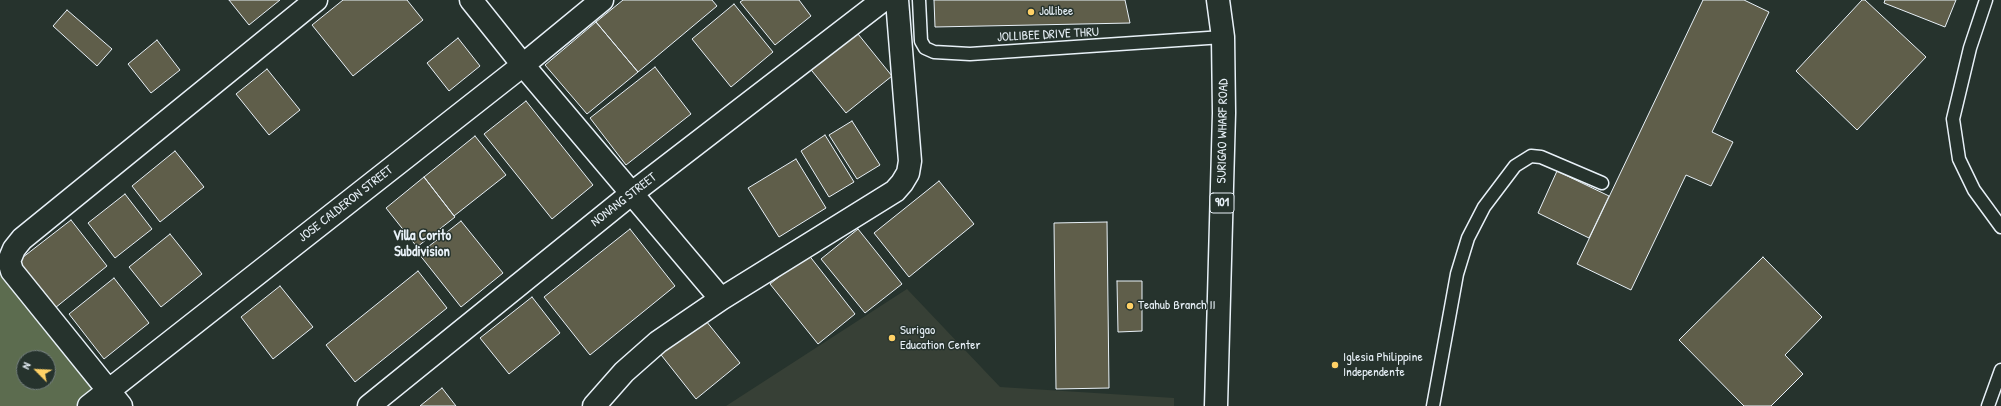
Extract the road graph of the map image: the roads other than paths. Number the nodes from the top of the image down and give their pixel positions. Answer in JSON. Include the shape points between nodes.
{"nodes":[{"id":1,"x":316,"y":0,"type":"edge"},
{"id":2,"x":471,"y":0,"type":"edge"},
{"id":3,"x":602,"y":0,"type":"edge"},
{"id":4,"x":883,"y":0,"type":"edge"},
{"id":5,"x":897,"y":0,"type":"edge"},
{"id":6,"x":919,"y":0,"type":"edge"},
{"id":7,"x":1218,"y":0,"type":"edge"},
{"id":8,"x":1986,"y":0,"type":"edge"},
{"id":9,"x":1223,"y":37,"type":"junction"},
{"id":10,"x":523,"y":65,"type":"junction"},
{"id":11,"x":1602,"y":182,"type":"dead end"},
{"id":12,"x":631,"y":194,"type":"junction"},
{"id":13,"x":2001,"y":227,"type":"edge"},
{"id":14,"x":721,"y":299,"type":"junction"},
{"id":15,"x":2001,"y":370,"type":"edge"},
{"id":16,"x":115,"y":398,"type":"edge"},
{"id":17,"x":89,"y":406,"type":"edge"},
{"id":18,"x":369,"y":406,"type":"edge"},
{"id":19,"x":594,"y":406,"type":"edge"},
{"id":20,"x":1216,"y":406,"type":"edge"},
{"id":21,"x":1433,"y":406,"type":"edge"},
{"id":22,"x":1988,"y":406,"type":"edge"}],
"edges":[{"from":1,"to":16,"type":"street","via":[[14,249],[9,261],[12,271]]},
{"from":2,"to":10,"type":"street"},
{"from":3,"to":10,"type":"street","name":"JOSE CALDERON STREET"},
{"from":4,"to":12,"type":"street","name":"NONANG STREET"},
{"from":5,"to":14,"type":"street","via":[[910,161],[908,173],[895,191]]},
{"from":6,"to":9,"type":"lane","name":"JOLLIBEE DRIVE THRU","via":[[921,41],[925,48],[934,52],[970,54]]},
{"from":7,"to":9,"type":"street","name":"SURIGAO WHARF ROAD","number":"901"},
{"from":8,"to":13,"type":"lane","via":[[1970,48],[1953,119],[1959,158],[1974,190]]},
{"from":9,"to":20,"type":"street","name":"SURIGAO WHARF ROAD","number":"901","via":[[1224,113]]},
{"from":10,"to":12,"type":"street"},
{"from":10,"to":16,"type":"street","name":"JOSE CALDERON STREET"},
{"from":11,"to":21,"type":"lane","via":[[1541,157],[1531,156],[1515,166],[1484,207],[1468,238],[1457,274]]},
{"from":12,"to":14,"type":"street"},
{"from":12,"to":18,"type":"street","name":"NONANG STREET"},
{"from":14,"to":19,"type":"street","via":[[658,342],[624,372]]},
{"from":15,"to":22,"type":"lane"},
{"from":16,"to":17,"type":"street","name":"JOSE CALDERON STREET"}]}
